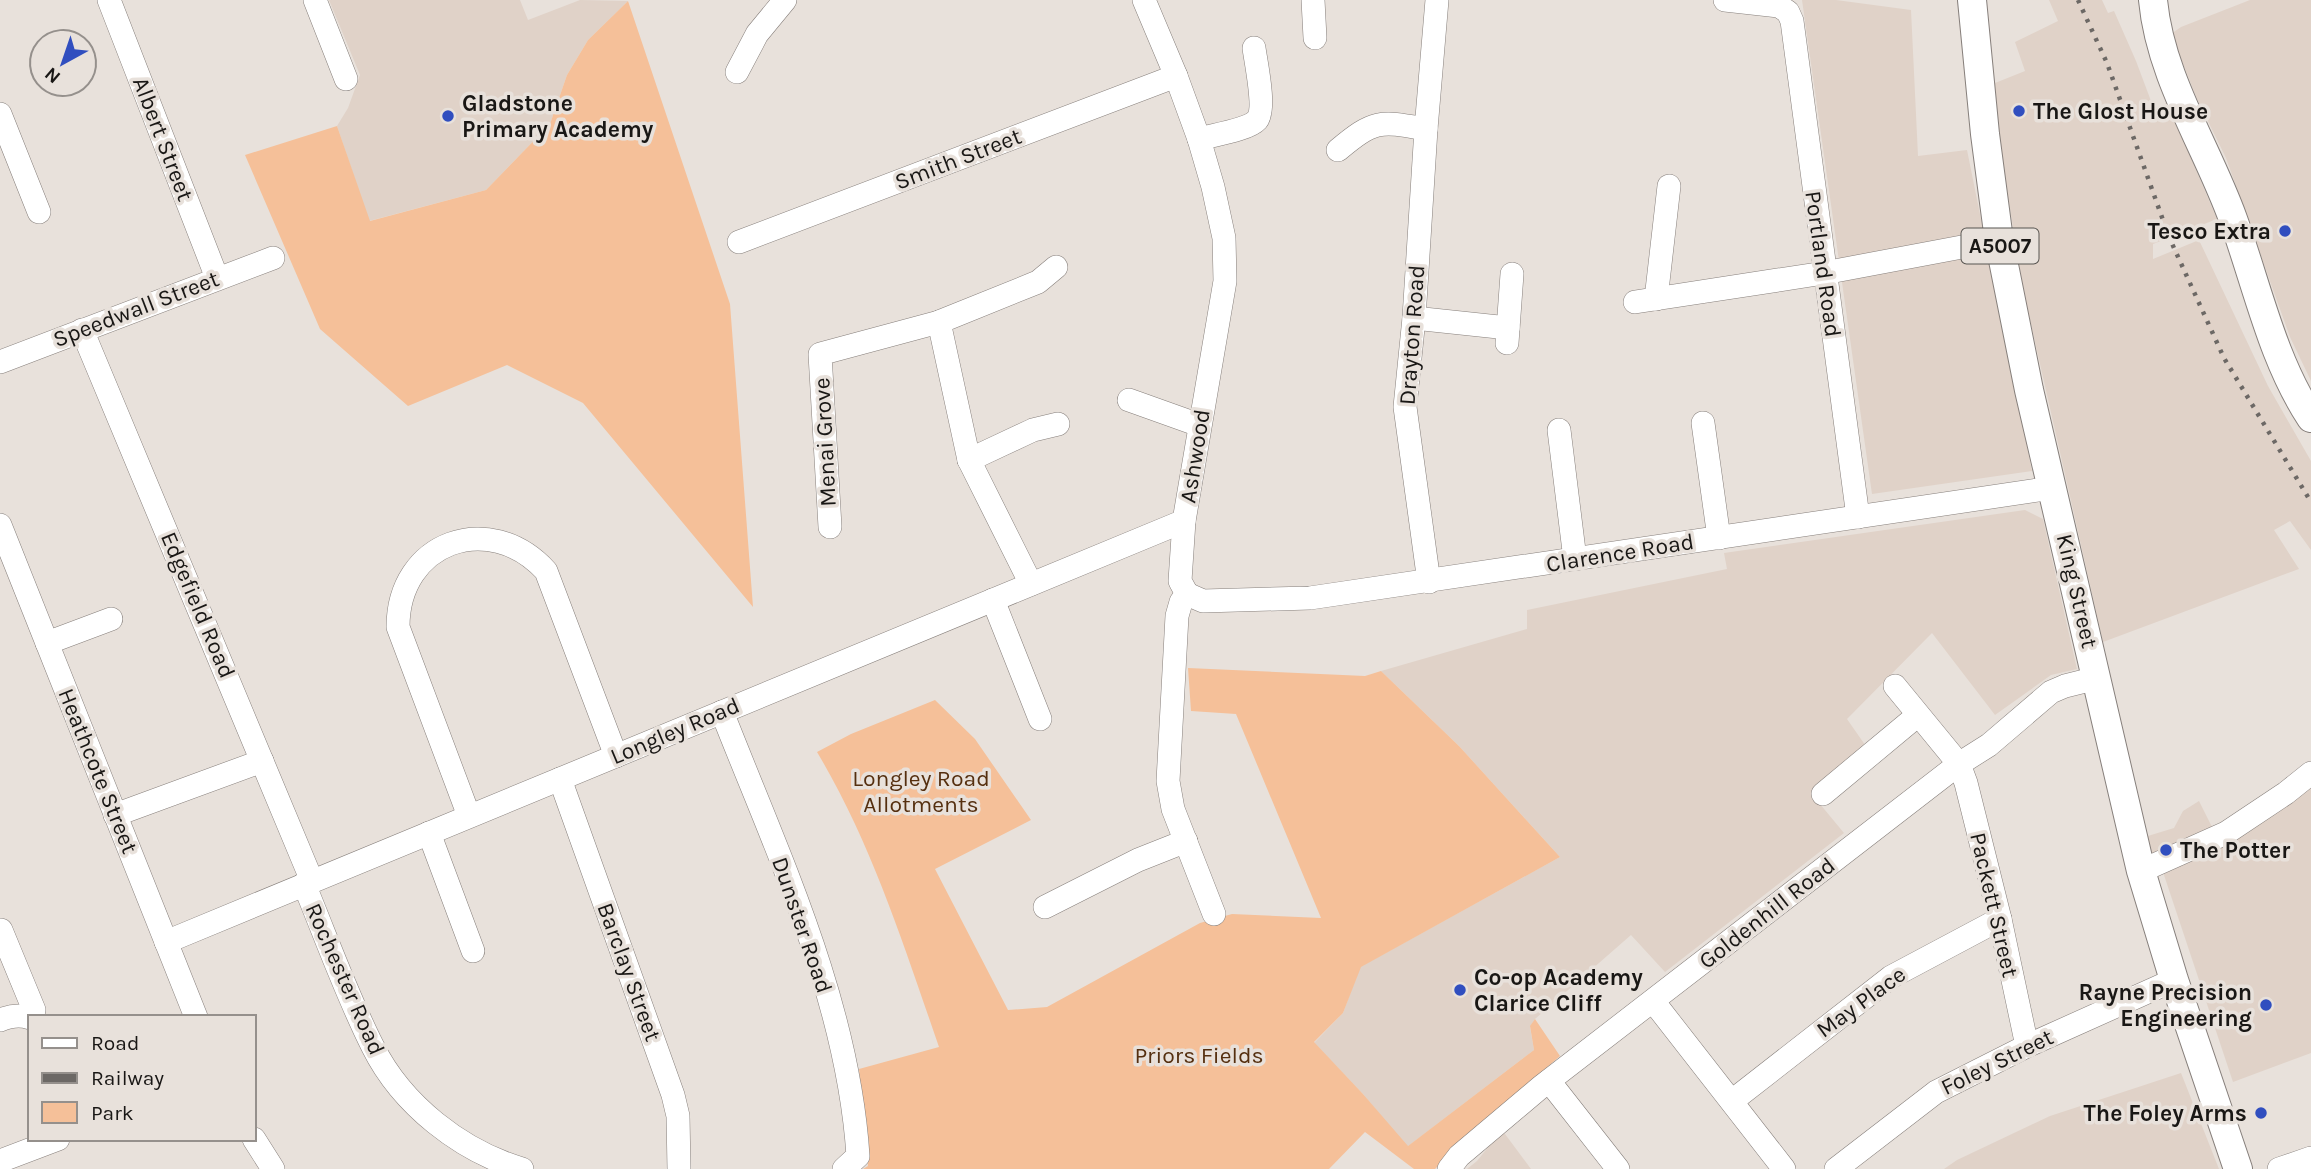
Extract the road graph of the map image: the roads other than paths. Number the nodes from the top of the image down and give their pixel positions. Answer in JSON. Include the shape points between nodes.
{"nodes":[{"id":1,"x":109,"y":0,"type":"edge"},
{"id":2,"x":315,"y":0,"type":"edge"},
{"id":3,"x":785,"y":0,"type":"edge"},
{"id":4,"x":1144,"y":0,"type":"edge"},
{"id":5,"x":1313,"y":0,"type":"edge"},
{"id":6,"x":1437,"y":0,"type":"edge"},
{"id":7,"x":1725,"y":0,"type":"edge"},
{"id":8,"x":1972,"y":0,"type":"edge"},
{"id":9,"x":2154,"y":9,"type":"edge"},
{"id":10,"x":1315,"y":38,"type":"dead end"},
{"id":11,"x":1254,"y":48,"type":"dead end"},
{"id":12,"x":737,"y":72,"type":"dead end"},
{"id":13,"x":1176,"y":76,"type":"junction"},
{"id":14,"x":346,"y":79,"type":"dead end"},
{"id":15,"x":0,"y":114,"type":"edge"},
{"id":16,"x":1426,"y":128,"type":"junction"},
{"id":17,"x":1199,"y":139,"type":"junction"},
{"id":18,"x":1338,"y":150,"type":"dead end"},
{"id":19,"x":1670,"y":186,"type":"dead end"},
{"id":20,"x":39,"y":212,"type":"dead end"},
{"id":21,"x":1999,"y":240,"type":"junction"},
{"id":22,"x":739,"y":242,"type":"dead end"},
{"id":23,"x":273,"y":258,"type":"dead end"},
{"id":24,"x":1056,"y":267,"type":"dead end"},
{"id":25,"x":1824,"y":273,"type":"junction"},
{"id":26,"x":1512,"y":274,"type":"dead end"},
{"id":27,"x":217,"y":278,"type":"junction"},
{"id":28,"x":1414,"y":318,"type":"junction"},
{"id":29,"x":939,"y":322,"type":"junction"},
{"id":30,"x":82,"y":330,"type":"junction"},
{"id":31,"x":0,"y":362,"type":"edge"},
{"id":32,"x":1129,"y":400,"type":"dead end"},
{"id":33,"x":2311,"y":418,"type":"edge"},
{"id":34,"x":1703,"y":422,"type":"dead end"},
{"id":35,"x":1058,"y":424,"type":"dead end"},
{"id":36,"x":1199,"y":425,"type":"junction"},
{"id":37,"x":1559,"y":430,"type":"dead end"},
{"id":38,"x":969,"y":460,"type":"junction"},
{"id":39,"x":2053,"y":488,"type":"junction"},
{"id":40,"x":1858,"y":517,"type":"junction"},
{"id":41,"x":1184,"y":521,"type":"junction"},
{"id":42,"x":830,"y":527,"type":"dead end"},
{"id":43,"x":1,"y":531,"type":"edge"},
{"id":44,"x":1719,"y":538,"type":"junction"},
{"id":45,"x":1575,"y":559,"type":"junction"},
{"id":46,"x":1429,"y":582,"type":"junction"},
{"id":47,"x":1031,"y":584,"type":"junction"},
{"id":48,"x":1187,"y":594,"type":"junction"},
{"id":49,"x":993,"y":600,"type":"junction"},
{"id":50,"x":111,"y":619,"type":"dead end"},
{"id":51,"x":47,"y":643,"type":"junction"},
{"id":52,"x":2097,"y":678,"type":"junction"},
{"id":53,"x":1895,"y":685,"type":"dead end"},
{"id":54,"x":722,"y":712,"type":"junction"},
{"id":55,"x":1918,"y":715,"type":"junction"},
{"id":56,"x":1040,"y":719,"type":"dead end"},
{"id":57,"x":615,"y":756,"type":"junction"},
{"id":58,"x":262,"y":761,"type":"junction"},
{"id":59,"x":1959,"y":764,"type":"junction"},
{"id":60,"x":2311,"y":773,"type":"edge"},
{"id":61,"x":560,"y":779,"type":"junction"},
{"id":62,"x":1823,"y":794,"type":"dead end"},
{"id":63,"x":115,"y":815,"type":"junction"},
{"id":64,"x":469,"y":816,"type":"junction"},
{"id":65,"x":429,"y":833,"type":"junction"},
{"id":66,"x":1186,"y":841,"type":"junction"},
{"id":67,"x":2141,"y":871,"type":"junction"},
{"id":68,"x":308,"y":883,"type":"junction"},
{"id":69,"x":1045,"y":907,"type":"dead end"},
{"id":70,"x":1214,"y":914,"type":"dead end"},
{"id":71,"x":2000,"y":919,"type":"junction"},
{"id":72,"x":1,"y":930,"type":"edge"},
{"id":73,"x":166,"y":942,"type":"junction"},
{"id":74,"x":473,"y":951,"type":"dead end"},
{"id":75,"x":2174,"y":980,"type":"junction"},
{"id":76,"x":1653,"y":1000,"type":"junction"},
{"id":77,"x":32,"y":1015,"type":"edge"},
{"id":78,"x":195,"y":1015,"type":"edge"},
{"id":79,"x":28,"y":1017,"type":"edge"},
{"id":80,"x":0,"y":1020,"type":"edge"},
{"id":81,"x":2027,"y":1046,"type":"junction"},
{"id":82,"x":1549,"y":1081,"type":"junction"},
{"id":83,"x":1732,"y":1101,"type":"junction"},
{"id":84,"x":53,"y":1141,"type":"edge"},
{"id":85,"x":255,"y":1141,"type":"edge"},
{"id":86,"x":2311,"y":1158,"type":"edge"},
{"id":87,"x":0,"y":1161,"type":"edge"},
{"id":88,"x":273,"y":1169,"type":"edge"},
{"id":89,"x":522,"y":1169,"type":"edge"},
{"id":90,"x":679,"y":1169,"type":"edge"},
{"id":91,"x":844,"y":1169,"type":"edge"},
{"id":92,"x":1449,"y":1169,"type":"edge"},
{"id":93,"x":1618,"y":1169,"type":"edge"},
{"id":94,"x":1784,"y":1169,"type":"edge"},
{"id":95,"x":1836,"y":1169,"type":"edge"},
{"id":96,"x":2238,"y":1169,"type":"edge"},
{"id":97,"x":2279,"y":1169,"type":"edge"}],
"edges":[{"from":1,"to":27,"type":"street","name":"Albert Street"},
{"from":2,"to":14,"type":"street"},
{"from":3,"to":12,"type":"street","via":[[757,34]]},
{"from":4,"to":13,"type":"street","name":"Ashwood"},
{"from":5,"to":10,"type":"street"},
{"from":6,"to":16,"type":"street","name":"Drayton Road"},
{"from":7,"to":25,"type":"street","name":"Portland Road","via":[[1779,6],[1788,12]]},
{"from":8,"to":21,"type":"main road","name":"King Street","number":"A5007"},
{"from":9,"to":33,"type":"main road","via":[[2167,66],[2211,162],[2275,344]]},
{"from":11,"to":17,"type":"street","via":[[1259,118],[1250,125]]},
{"from":13,"to":17,"type":"street","name":"Ashwood"},
{"from":13,"to":22,"type":"street","name":"Smith Street"},
{"from":15,"to":20,"type":"street"},
{"from":16,"to":18,"type":"street","via":[[1387,122],[1362,130]]},
{"from":16,"to":28,"type":"street","name":"Drayton Road"},
{"from":17,"to":36,"type":"street","name":"Ashwood","via":[[1224,238],[1225,281]]},
{"from":19,"to":25,"type":"street","via":[[1645,300]]},
{"from":21,"to":25,"type":"street"},
{"from":21,"to":39,"type":"main road","name":"King Street","number":"A5007"},
{"from":23,"to":27,"type":"street","name":"Speedwall Street"},
{"from":24,"to":29,"type":"street","name":"Menai Grove","via":[[1038,282]]},
{"from":25,"to":40,"type":"street","name":"Portland Road"},
{"from":26,"to":28,"type":"street","via":[[1508,335]]},
{"from":27,"to":30,"type":"street","name":"Speedwall Street"},
{"from":28,"to":46,"type":"street","name":"Drayton Road","via":[[1405,407]]},
{"from":29,"to":38,"type":"street"},
{"from":29,"to":42,"type":"street","name":"Menai Grove","via":[[820,354]]},
{"from":30,"to":31,"type":"street","name":"Speedwall Street"},
{"from":30,"to":58,"type":"street","name":"Edgefield Road"},
{"from":32,"to":36,"type":"street"},
{"from":34,"to":44,"type":"street"},
{"from":35,"to":38,"type":"street","via":[[1033,430]]},
{"from":36,"to":41,"type":"street","name":"Ashwood"},
{"from":37,"to":45,"type":"street"},
{"from":38,"to":47,"type":"street"},
{"from":39,"to":40,"type":"street","name":"Clarence Road"},
{"from":39,"to":52,"type":"main road","name":"King Street","number":"A5007"},
{"from":40,"to":44,"type":"street","name":"Clarence Road"},
{"from":41,"to":47,"type":"street","name":"Longley Road"},
{"from":41,"to":48,"type":"street","name":"Ashwood","via":[[1180,581]]},
{"from":43,"to":51,"type":"street","name":"Heathcote Street"},
{"from":44,"to":45,"type":"street","name":"Clarence Road"},
{"from":45,"to":46,"type":"street","name":"Clarence Road"},
{"from":46,"to":48,"type":"street","name":"Clarence Road","via":[[1310,598],[1203,601]]},
{"from":47,"to":49,"type":"street","name":"Longley Road"},
{"from":48,"to":66,"type":"street","name":"Ashwood","via":[[1177,616],[1168,781]]},
{"from":49,"to":54,"type":"street","name":"Longley Road"},
{"from":49,"to":56,"type":"street"},
{"from":50,"to":51,"type":"street"},
{"from":51,"to":63,"type":"street","name":"Heathcote Street"},
{"from":52,"to":59,"type":"street","name":"Goldenhill Road","via":[[2051,692],[1989,745]]},
{"from":52,"to":67,"type":"main road","name":"King Street","number":"A5007"},
{"from":53,"to":55,"type":"street"},
{"from":54,"to":57,"type":"street","name":"Longley Road"},
{"from":54,"to":91,"type":"street","name":"Dunster Road","via":[[811,941],[837,1028],[858,1156]]},
{"from":55,"to":59,"type":"street"},
{"from":55,"to":62,"type":"street"},
{"from":57,"to":61,"type":"street","name":"Longley Road"},
{"from":57,"to":64,"type":"street","via":[[546,571],[525,551],[499,540],[471,538],[444,546],[421,562],[405,586],[398,627]]},
{"from":58,"to":63,"type":"street"},
{"from":58,"to":68,"type":"street","name":"Edgefield Road"},
{"from":59,"to":71,"type":"street","name":"Packett Street"},
{"from":59,"to":76,"type":"street","name":"Goldenhill Road"},
{"from":60,"to":67,"type":"street","via":[[2226,833]]},
{"from":61,"to":64,"type":"street","name":"Longley Road"},
{"from":61,"to":90,"type":"street","name":"Barclay Street","via":[[673,1096]]},
{"from":63,"to":73,"type":"street","name":"Heathcote Street"},
{"from":64,"to":65,"type":"street","name":"Longley Road"},
{"from":65,"to":68,"type":"street","name":"Longley Road"},
{"from":65,"to":74,"type":"street"},
{"from":66,"to":69,"type":"street"},
{"from":66,"to":70,"type":"street","name":"Ashwood"},
{"from":67,"to":75,"type":"main road","name":"King Street","number":"A5007"},
{"from":68,"to":73,"type":"street","name":"Longley Road"},
{"from":68,"to":89,"type":"street","name":"Rochester Road","via":[[373,1048],[400,1088],[454,1137]]},
{"from":71,"to":81,"type":"street","name":"Packett Street"},
{"from":71,"to":83,"type":"street","name":"May Place","via":[[1891,976]]},
{"from":72,"to":77,"type":"street","via":[[34,1010]]},
{"from":73,"to":78,"type":"street","name":"Heathcote Street"},
{"from":75,"to":81,"type":"street","name":"Foley Street"},
{"from":75,"to":96,"type":"main road","name":"King Street","number":"A5007"},
{"from":76,"to":82,"type":"street","name":"Goldenhill Road"},
{"from":76,"to":83,"type":"street"},
{"from":79,"to":80,"type":"street"},
{"from":81,"to":95,"type":"street","name":"Foley Street","via":[[1936,1092]]},
{"from":82,"to":92,"type":"street","name":"Goldenhill Road"},
{"from":82,"to":93,"type":"street"},
{"from":83,"to":94,"type":"street"},
{"from":84,"to":87,"type":"street"},
{"from":85,"to":88,"type":"street"},
{"from":86,"to":97,"type":"street"}]}
